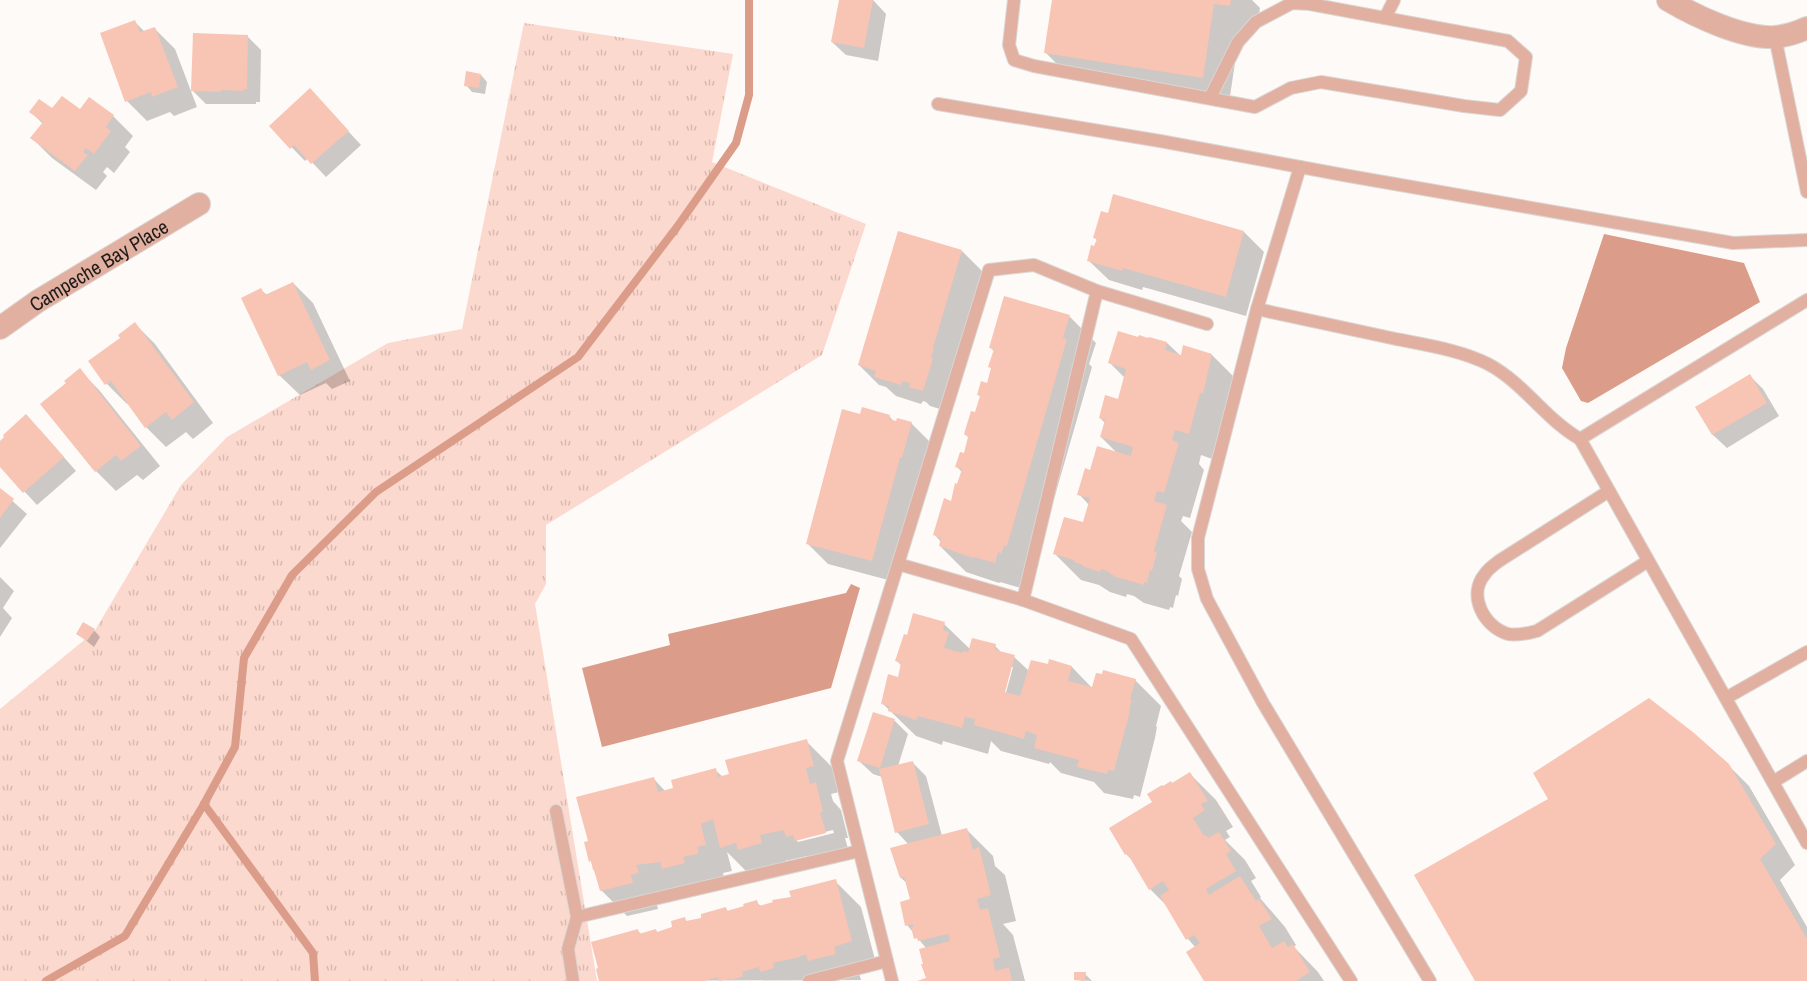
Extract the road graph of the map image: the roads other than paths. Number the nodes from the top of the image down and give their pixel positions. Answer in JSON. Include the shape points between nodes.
{"nodes":[{"id":1,"x":1014,"y":0,"type":"edge"},
{"id":2,"x":1394,"y":0,"type":"edge"},
{"id":3,"x":1668,"y":0,"type":"edge"},
{"id":4,"x":1385,"y":18,"type":"junction"},
{"id":5,"x":1807,"y":28,"type":"edge"},
{"id":6,"x":1775,"y":37,"type":"junction"},
{"id":7,"x":1210,"y":98,"type":"junction"},
{"id":8,"x":938,"y":104,"type":"dead end"},
{"id":9,"x":1300,"y":167,"type":"junction"},
{"id":10,"x":1807,"y":192,"type":"edge"},
{"id":11,"x":199,"y":204,"type":"dead end"},
{"id":12,"x":1807,"y":240,"type":"edge"},
{"id":13,"x":1097,"y":291,"type":"junction"},
{"id":14,"x":1807,"y":300,"type":"edge"},
{"id":15,"x":1257,"y":309,"type":"junction"},
{"id":16,"x":1207,"y":324,"type":"dead end"},
{"id":17,"x":0,"y":328,"type":"edge"},
{"id":18,"x":1580,"y":439,"type":"junction"},
{"id":19,"x":1609,"y":491,"type":"junction"},
{"id":20,"x":1648,"y":561,"type":"junction"},
{"id":21,"x":898,"y":564,"type":"junction"},
{"id":22,"x":1023,"y":600,"type":"junction"},
{"id":23,"x":1807,"y":652,"type":"edge"},
{"id":24,"x":1726,"y":698,"type":"junction"},
{"id":25,"x":1807,"y":762,"type":"edge"},
{"id":26,"x":1773,"y":782,"type":"junction"},
{"id":27,"x":556,"y":811,"type":"dead end"},
{"id":28,"x":1807,"y":843,"type":"edge"},
{"id":29,"x":859,"y":851,"type":"junction"},
{"id":30,"x":577,"y":917,"type":"junction"},
{"id":31,"x":886,"y":961,"type":"junction"},
{"id":32,"x":573,"y":981,"type":"edge"},
{"id":33,"x":809,"y":981,"type":"edge"},
{"id":34,"x":892,"y":981,"type":"edge"},
{"id":35,"x":1351,"y":981,"type":"edge"},
{"id":36,"x":1430,"y":981,"type":"edge"}],
"edges":[{"from":1,"to":7,"type":"lane","via":[[1009,45],[1014,60]]},
{"from":2,"to":4,"type":"lane"},
{"from":3,"to":6,"type":"street","via":[[1717,25]]},
{"from":4,"to":7,"type":"lane","via":[[1292,3],[1256,22],[1238,42]]},
{"from":4,"to":7,"type":"lane","via":[[1508,41],[1526,57],[1521,91],[1500,110],[1322,82],[1291,88],[1255,107]]},
{"from":5,"to":6,"type":"street"},
{"from":6,"to":10,"type":"lane"},
{"from":8,"to":9,"type":"lane"},
{"from":9,"to":12,"type":"lane","via":[[1733,243]]},
{"from":9,"to":15,"type":"lane"},
{"from":11,"to":17,"type":"street","name":"Campeche Bay Place"},
{"from":13,"to":16,"type":"lane"},
{"from":13,"to":21,"type":"lane","via":[[1034,265],[990,270]]},
{"from":13,"to":22,"type":"lane"},
{"from":14,"to":18,"type":"lane"},
{"from":15,"to":18,"type":"lane","via":[[1450,350],[1486,363],[1516,384],[1564,430]]},
{"from":15,"to":36,"type":"lane","via":[[1198,538],[1198,569],[1207,599],[1263,704]]},
{"from":18,"to":19,"type":"lane"},
{"from":19,"to":20,"type":"lane"},
{"from":19,"to":20,"type":"lane","via":[[1499,561],[1484,575],[1477,602],[1485,618],[1510,634],[1537,631]]},
{"from":20,"to":24,"type":"lane"},
{"from":21,"to":22,"type":"lane"},
{"from":21,"to":29,"type":"lane","via":[[837,761]]},
{"from":22,"to":35,"type":"lane","via":[[1131,639]]},
{"from":23,"to":24,"type":"lane"},
{"from":24,"to":26,"type":"lane"},
{"from":25,"to":26,"type":"lane"},
{"from":26,"to":28,"type":"lane"},
{"from":27,"to":30,"type":"lane"},
{"from":29,"to":30,"type":"lane"},
{"from":29,"to":31,"type":"lane"},
{"from":30,"to":32,"type":"lane","via":[[568,949]]},
{"from":31,"to":33,"type":"lane"},
{"from":31,"to":34,"type":"lane"}]}
